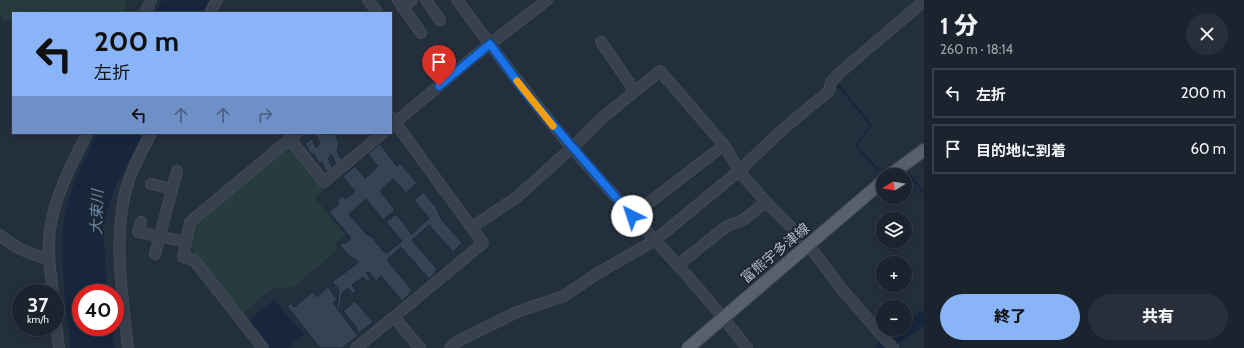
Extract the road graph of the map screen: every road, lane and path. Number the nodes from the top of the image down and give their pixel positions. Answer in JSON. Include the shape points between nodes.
{"nodes":[{"id":1,"x":151,"y":0,"type":"edge"},
{"id":2,"x":217,"y":0,"type":"edge"},
{"id":3,"x":368,"y":0,"type":"edge"},
{"id":4,"x":412,"y":0,"type":"edge"},
{"id":5,"x":426,"y":0,"type":"edge"},
{"id":6,"x":457,"y":0,"type":"edge"},
{"id":7,"x":547,"y":0,"type":"edge"},
{"id":8,"x":924,"y":0,"type":"edge"},
{"id":9,"x":400,"y":3,"type":"edge"},
{"id":10,"x":145,"y":12,"type":"edge"},
{"id":11,"x":211,"y":12,"type":"edge"},
{"id":12,"x":377,"y":12,"type":"edge"},
{"id":13,"x":440,"y":20,"type":"dead end"},
{"id":14,"x":421,"y":33,"type":"dead end"},
{"id":15,"x":601,"y":42,"type":"dead end"},
{"id":16,"x":490,"y":44,"type":"junction"},
{"id":17,"x":635,"y":91,"type":"junction"},
{"id":18,"x":392,"y":122,"type":"edge"},
{"id":19,"x":87,"y":134,"type":"edge"},
{"id":20,"x":151,"y":134,"type":"edge"},
{"id":21,"x":382,"y":134,"type":"edge"},
{"id":22,"x":294,"y":136,"type":"edge"},
{"id":23,"x":724,"y":145,"type":"junction"},
{"id":24,"x":572,"y":148,"type":"junction"},
{"id":25,"x":924,"y":150,"type":"edge"},
{"id":26,"x":900,"y":168,"type":"edge"},
{"id":27,"x":177,"y":171,"type":"dead end"},
{"id":28,"x":739,"y":171,"type":"junction"},
{"id":29,"x":151,"y":184,"type":"dead end"},
{"id":30,"x":876,"y":187,"type":"edge"},
{"id":31,"x":172,"y":189,"type":"junction"},
{"id":32,"x":766,"y":202,"type":"junction"},
{"id":33,"x":632,"y":216,"type":"junction"},
{"id":34,"x":141,"y":222,"type":"dead end"},
{"id":35,"x":472,"y":227,"type":"junction"},
{"id":36,"x":0,"y":235,"type":"edge"},
{"id":37,"x":159,"y":236,"type":"junction"},
{"id":38,"x":654,"y":241,"type":"junction"},
{"id":39,"x":186,"y":242,"type":"junction"},
{"id":40,"x":808,"y":244,"type":"junction"},
{"id":41,"x":155,"y":254,"type":"dead end"},
{"id":42,"x":49,"y":259,"type":"junction"},
{"id":43,"x":678,"y":265,"type":"junction"},
{"id":44,"x":52,"y":284,"type":"edge"},
{"id":45,"x":394,"y":317,"type":"junction"},
{"id":46,"x":723,"y":317,"type":"junction"},
{"id":47,"x":57,"y":336,"type":"edge"},
{"id":48,"x":58,"y":348,"type":"edge"},
{"id":49,"x":128,"y":348,"type":"edge"},
{"id":50,"x":263,"y":348,"type":"edge"},
{"id":51,"x":356,"y":348,"type":"edge"},
{"id":52,"x":420,"y":348,"type":"edge"},
{"id":53,"x":450,"y":348,"type":"edge"},
{"id":54,"x":688,"y":348,"type":"edge"},
{"id":55,"x":747,"y":348,"type":"edge"},
{"id":56,"x":893,"y":348,"type":"edge"}],
"edges":[{"from":1,"to":10,"type":"street"},
{"from":2,"to":11,"type":"street"},
{"from":3,"to":12,"type":"street"},
{"from":4,"to":9,"type":"street"},
{"from":5,"to":13,"type":"street"},
{"from":6,"to":16,"type":"street"},
{"from":7,"to":16,"type":"street"},
{"from":8,"to":28,"type":"street","via":[[843,70],[831,82],[829,91],[782,130]]},
{"from":9,"to":14,"type":"street"},
{"from":15,"to":17,"type":"street"},
{"from":16,"to":18,"type":"street"},
{"from":16,"to":24,"type":"street","via":[[525,92]]},
{"from":17,"to":23,"type":"street","via":[[660,71]]},
{"from":17,"to":24,"type":"street","via":[[602,118]]},
{"from":18,"to":35,"type":"street"},
{"from":19,"to":42,"type":"street","via":[[52,218]]},
{"from":20,"to":49,"type":"street","via":[[133,170],[124,196],[121,217],[121,265]]},
{"from":21,"to":22,"type":"street","via":[[324,182]]},
{"from":22,"to":39,"type":"street","via":[[190,222]]},
{"from":23,"to":28,"type":"street"},
{"from":23,"to":33,"type":"street"},
{"from":24,"to":33,"type":"street"},
{"from":24,"to":35,"type":"street","via":[[517,197]]},
{"from":25,"to":26,"type":"main road"},
{"from":27,"to":31,"type":"street"},
{"from":28,"to":32,"type":"street"},
{"from":28,"to":38,"type":"street"},
{"from":29,"to":31,"type":"street"},
{"from":30,"to":40,"type":"main road","name":"富熊宇多津線"},
{"from":31,"to":37,"type":"street"},
{"from":32,"to":40,"type":"street"},
{"from":32,"to":43,"type":"street","via":[[743,220],[727,226]]},
{"from":33,"to":38,"type":"street"},
{"from":34,"to":37,"type":"street","via":[[138,232]]},
{"from":35,"to":45,"type":"street","via":[[483,243]]},
{"from":36,"to":42,"type":"street","via":[[19,249]]},
{"from":37,"to":39,"type":"street"},
{"from":37,"to":41,"type":"street"},
{"from":38,"to":43,"type":"street"},
{"from":38,"to":53,"type":"street","via":[[564,296],[517,312],[458,341]]},
{"from":39,"to":50,"type":"street","via":[[183,257],[194,260]]},
{"from":40,"to":46,"type":"main road","name":"富熊宇多津線"},
{"from":40,"to":56,"type":"street","via":[[840,287]]},
{"from":42,"to":44,"type":"street"},
{"from":43,"to":46,"type":"street"},
{"from":45,"to":51,"type":"street"},
{"from":45,"to":52,"type":"street"},
{"from":46,"to":54,"type":"main road","name":"富熊宇多津線"},
{"from":46,"to":55,"type":"street"},
{"from":47,"to":48,"type":"street"}]}
